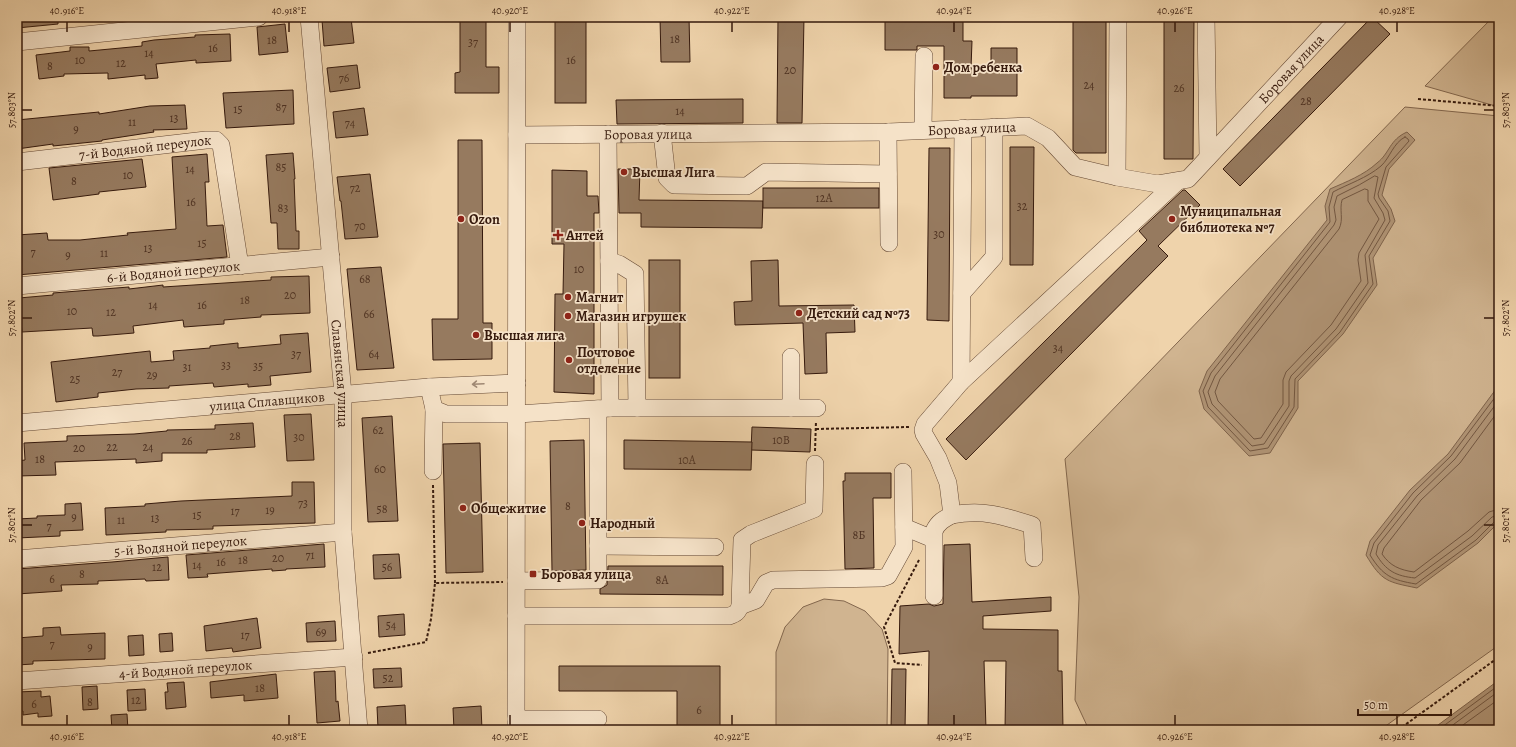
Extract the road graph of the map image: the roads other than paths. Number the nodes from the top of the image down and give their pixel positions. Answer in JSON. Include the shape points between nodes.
{"nodes":[{"id":1,"x":259,"y":17,"type":"edge"},
{"id":2,"x":308,"y":17,"type":"edge"},
{"id":3,"x":518,"y":17,"type":"edge"},
{"id":4,"x":1118,"y":17,"type":"edge"},
{"id":5,"x":1206,"y":17,"type":"edge"},
{"id":6,"x":1339,"y":17,"type":"edge"},
{"id":7,"x":17,"y":42,"type":"edge"},
{"id":8,"x":924,"y":56,"type":"dead end"},
{"id":9,"x":994,"y":127,"type":"junction"},
{"id":10,"x":964,"y":128,"type":"junction"},
{"id":11,"x":924,"y":130,"type":"junction"},
{"id":12,"x":888,"y":132,"type":"junction"},
{"id":13,"x":662,"y":133,"type":"junction"},
{"id":14,"x":608,"y":134,"type":"junction"},
{"id":15,"x":517,"y":135,"type":"junction"},
{"id":16,"x":1208,"y":157,"type":"junction"},
{"id":17,"x":17,"y":162,"type":"edge"},
{"id":18,"x":888,"y":174,"type":"junction"},
{"id":19,"x":1117,"y":177,"type":"junction"},
{"id":20,"x":1178,"y":181,"type":"junction"},
{"id":21,"x":889,"y":243,"type":"dead end"},
{"id":22,"x":330,"y":258,"type":"junction"},
{"id":23,"x":609,"y":261,"type":"junction"},
{"id":24,"x":240,"y":266,"type":"junction"},
{"id":25,"x":17,"y":286,"type":"edge"},
{"id":26,"x":962,"y":293,"type":"junction"},
{"id":27,"x":791,"y":357,"type":"dead end"},
{"id":28,"x":961,"y":382,"type":"junction"},
{"id":29,"x":516,"y":383,"type":"junction"},
{"id":30,"x":429,"y":386,"type":"junction"},
{"id":31,"x":343,"y":394,"type":"junction"},
{"id":32,"x":434,"y":408,"type":"junction"},
{"id":33,"x":604,"y":408,"type":"junction"},
{"id":34,"x":637,"y":408,"type":"junction"},
{"id":35,"x":791,"y":408,"type":"junction"},
{"id":36,"x":817,"y":408,"type":"road end"},
{"id":37,"x":518,"y":414,"type":"junction"},
{"id":38,"x":17,"y":423,"type":"edge"},
{"id":39,"x":815,"y":464,"type":"road end"},
{"id":40,"x":433,"y":471,"type":"road end"},
{"id":41,"x":903,"y":472,"type":"dead end"},
{"id":42,"x":952,"y":515,"type":"junction"},
{"id":43,"x":904,"y":527,"type":"junction"},
{"id":44,"x":343,"y":532,"type":"junction"},
{"id":45,"x":598,"y":546,"type":"junction"},
{"id":46,"x":933,"y":546,"type":"junction"},
{"id":47,"x":715,"y":547,"type":"dead end"},
{"id":48,"x":1034,"y":558,"type":"dead end"},
{"id":49,"x":17,"y":559,"type":"edge"},
{"id":50,"x":516,"y":581,"type":"junction"},
{"id":51,"x":934,"y":596,"type":"dead end"},
{"id":52,"x":740,"y":606,"type":"junction"},
{"id":53,"x":516,"y":616,"type":"junction"},
{"id":54,"x":354,"y":657,"type":"junction"},
{"id":55,"x":17,"y":681,"type":"edge"},
{"id":56,"x":598,"y":719,"type":"dead end"},
{"id":57,"x":516,"y":724,"type":"edge"},
{"id":58,"x":359,"y":730,"type":"edge"}],
"edges":[{"from":1,"to":7,"type":"street"},
{"from":2,"to":22,"type":"street","name":"Славянская улица"},
{"from":3,"to":15,"type":"street"},
{"from":4,"to":19,"type":"street"},
{"from":5,"to":16,"type":"street"},
{"from":6,"to":16,"type":"street","name":"Боровая улица"},
{"from":8,"to":11,"type":"street"},
{"from":9,"to":10,"type":"street","name":"Боровая улица"},
{"from":9,"to":19,"type":"street","name":"Боровая улица","via":[[1027,126],[1048,138],[1075,167]]},
{"from":9,"to":26,"type":"street","via":[[994,257]]},
{"from":10,"to":11,"type":"street","name":"Боровая улица"},
{"from":10,"to":26,"type":"street"},
{"from":11,"to":12,"type":"street","name":"Боровая улица"},
{"from":12,"to":13,"type":"street","name":"Боровая улица"},
{"from":12,"to":18,"type":"street"},
{"from":13,"to":14,"type":"street","name":"Боровая улица"},
{"from":13,"to":18,"type":"street","via":[[667,178],[674,185],[746,186],[766,172]]},
{"from":14,"to":15,"type":"street","name":"Боровая улица"},
{"from":14,"to":23,"type":"street"},
{"from":15,"to":29,"type":"street"},
{"from":16,"to":20,"type":"street","name":"Боровая улица","via":[[1188,179]]},
{"from":17,"to":24,"type":"street","name":"7-й Водяной переулок","via":[[216,140],[221,145]]},
{"from":18,"to":21,"type":"street"},
{"from":19,"to":20,"type":"street","name":"Боровая улица","via":[[1158,184]]},
{"from":20,"to":28,"type":"street"},
{"from":22,"to":24,"type":"street","name":"6-й Водяной переулок"},
{"from":22,"to":31,"type":"street","name":"Славянская улица"},
{"from":23,"to":33,"type":"street"},
{"from":23,"to":34,"type":"street","via":[[635,274]]},
{"from":24,"to":25,"type":"street","name":"6-й Водяной переулок"},
{"from":26,"to":28,"type":"street"},
{"from":27,"to":35,"type":"street"},
{"from":28,"to":42,"type":"street","via":[[923,427],[948,483]]},
{"from":29,"to":30,"type":"street","name":"улица Сплавщиков","one_way":true},
{"from":29,"to":37,"type":"street"},
{"from":30,"to":31,"type":"street","name":"улица Сплавщиков"},
{"from":30,"to":32,"type":"street"},
{"from":31,"to":38,"type":"street","name":"улица Сплавщиков"},
{"from":31,"to":44,"type":"street","name":"Славянская улица"},
{"from":32,"to":37,"type":"street","via":[[446,414]]},
{"from":32,"to":40,"type":"street"},
{"from":33,"to":34,"type":"street"},
{"from":33,"to":37,"type":"street"},
{"from":33,"to":45,"type":"street"},
{"from":34,"to":35,"type":"street"},
{"from":35,"to":36,"type":"street"},
{"from":37,"to":50,"type":"street"},
{"from":39,"to":52,"type":"street","via":[[814,509],[750,534],[742,540]]},
{"from":41,"to":43,"type":"street"},
{"from":42,"to":46,"type":"street","via":[[936,526]]},
{"from":42,"to":48,"type":"street","via":[[966,512],[1001,515],[1032,525]]},
{"from":43,"to":46,"type":"street"},
{"from":43,"to":52,"type":"street","via":[[904,547],[890,574],[885,578],[773,580],[766,583],[756,600]]},
{"from":44,"to":49,"type":"street","name":"5-й Водяной переулок"},
{"from":44,"to":54,"type":"street","name":"Славянская улица"},
{"from":45,"to":47,"type":"street"},
{"from":45,"to":50,"type":"street","via":[[598,580]]},
{"from":46,"to":51,"type":"street"},
{"from":50,"to":53,"type":"street"},
{"from":52,"to":53,"type":"street","via":[[734,615],[730,616]]},
{"from":53,"to":57,"type":"street"},
{"from":54,"to":55,"type":"street","name":"4-й Водяной переулок"},
{"from":54,"to":58,"type":"street","name":"Славянская улица"},
{"from":56,"to":57,"type":"street"}]}
